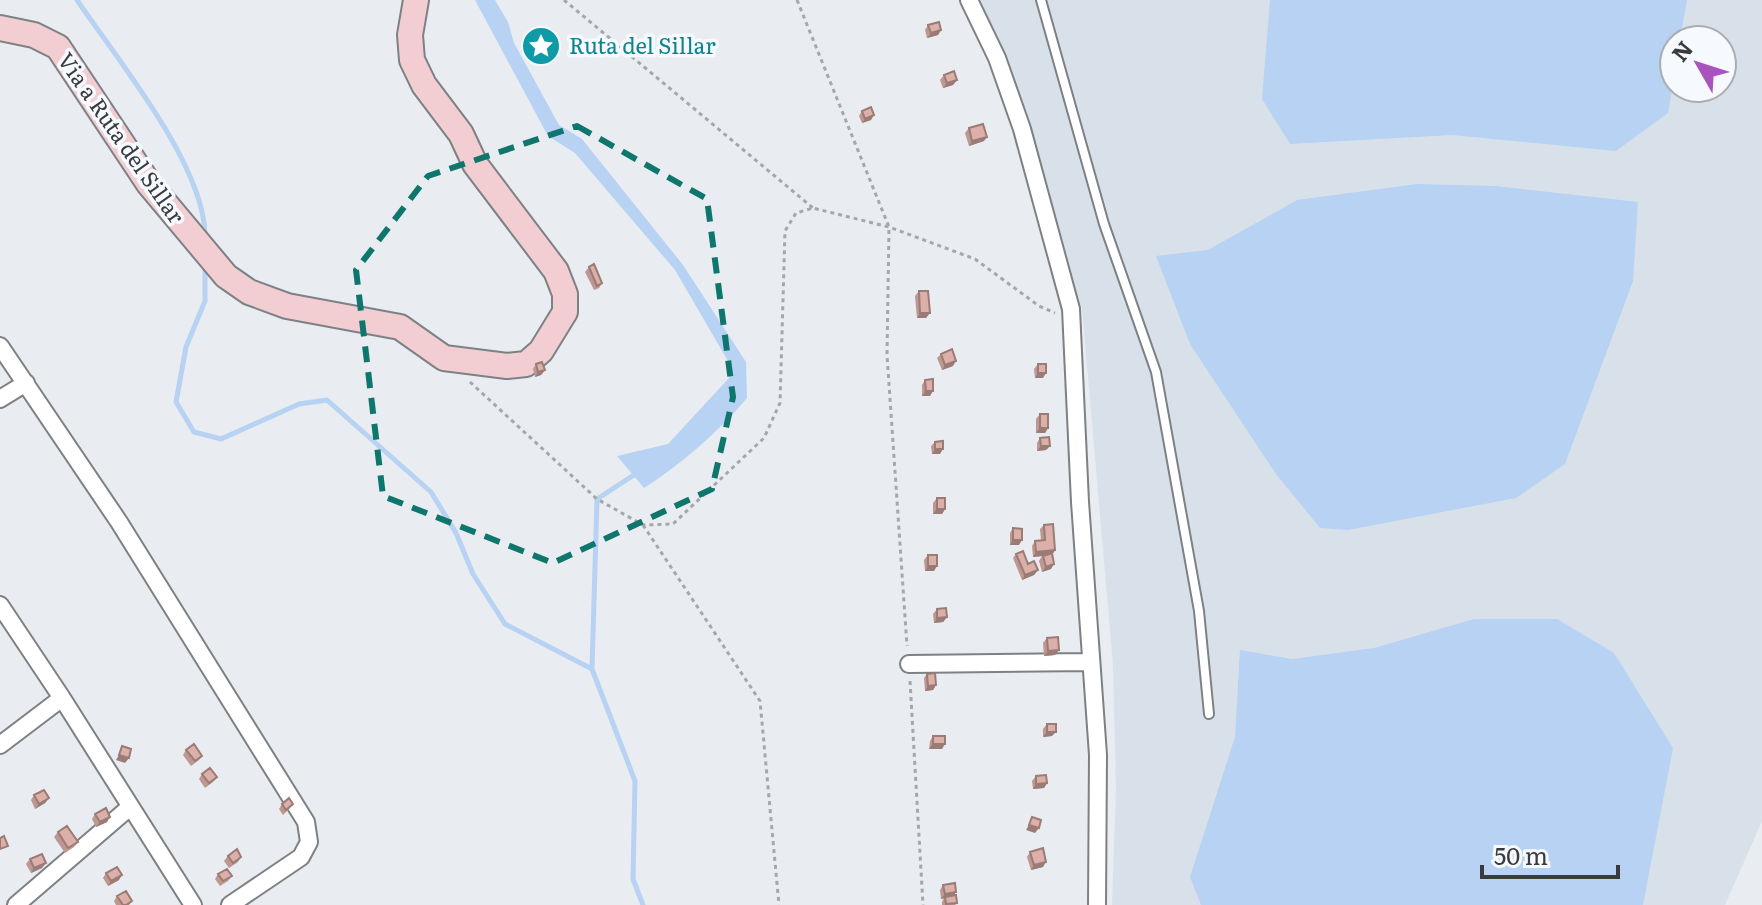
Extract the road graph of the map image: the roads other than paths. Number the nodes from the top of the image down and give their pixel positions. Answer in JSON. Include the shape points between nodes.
{"nodes":[{"id":1,"x":416,"y":0,"type":"edge"},
{"id":2,"x":969,"y":0,"type":"edge"},
{"id":3,"x":1041,"y":0,"type":"edge"},
{"id":4,"x":0,"y":28,"type":"edge"},
{"id":5,"x":0,"y":346,"type":"edge"},
{"id":6,"x":26,"y":383,"type":"junction"},
{"id":7,"x":0,"y":399,"type":"edge"},
{"id":8,"x":0,"y":605,"type":"edge"},
{"id":9,"x":1090,"y":662,"type":"junction"},
{"id":10,"x":909,"y":664,"type":"road end"},
{"id":11,"x":62,"y":698,"type":"junction"},
{"id":12,"x":1209,"y":714,"type":"dead end"},
{"id":13,"x":0,"y":745,"type":"edge"},
{"id":14,"x":130,"y":807,"type":"junction"},
{"id":15,"x":16,"y":905,"type":"edge"},
{"id":16,"x":193,"y":905,"type":"edge"},
{"id":17,"x":230,"y":905,"type":"edge"},
{"id":18,"x":1097,"y":905,"type":"edge"}],
"edges":[{"from":1,"to":4,"type":"street","name":"Via a Ruta del Sillar","via":[[412,60],[424,85],[461,134],[475,164],[556,271],[565,294],[565,312],[541,351],[526,364],[444,358],[400,327],[287,306],[249,292],[226,276],[149,184],[58,47]]},
{"from":2,"to":9,"type":"street","via":[[1022,129],[1071,309]]},
{"from":3,"to":12,"type":"lane","via":[[1104,224],[1156,372],[1199,611]]},
{"from":5,"to":6,"type":"street"},
{"from":6,"to":7,"type":"street"},
{"from":6,"to":17,"type":"street","via":[[306,822],[309,842],[301,857]]},
{"from":8,"to":11,"type":"street"},
{"from":9,"to":10,"type":"street"},
{"from":9,"to":18,"type":"street","via":[[1098,755]]},
{"from":11,"to":13,"type":"street"},
{"from":11,"to":14,"type":"street"},
{"from":14,"to":15,"type":"street"},
{"from":14,"to":16,"type":"street"}]}
